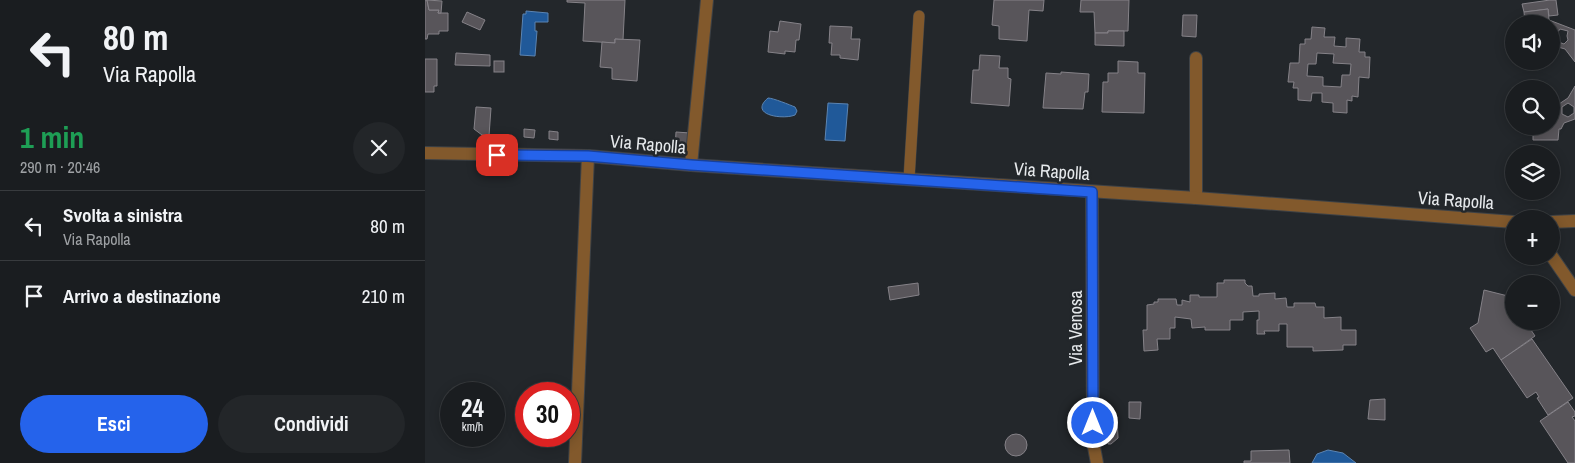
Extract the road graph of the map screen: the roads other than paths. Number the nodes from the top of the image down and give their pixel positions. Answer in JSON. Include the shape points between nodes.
{"nodes":[{"id":1,"x":707,"y":0,"type":"edge"},
{"id":2,"x":919,"y":16,"type":"dead end"},
{"id":3,"x":1196,"y":58,"type":"dead end"},
{"id":4,"x":425,"y":153,"type":"edge"},
{"id":5,"x":588,"y":156,"type":"junction"},
{"id":6,"x":691,"y":165,"type":"junction"},
{"id":7,"x":909,"y":179,"type":"junction"},
{"id":8,"x":1092,"y":192,"type":"junction"},
{"id":9,"x":1196,"y":198,"type":"junction"},
{"id":10,"x":1505,"y":221,"type":"edge"},
{"id":11,"x":1575,"y":221,"type":"edge"},
{"id":12,"x":1560,"y":222,"type":"edge"},
{"id":13,"x":1558,"y":265,"type":"edge"},
{"id":14,"x":1575,"y":290,"type":"edge"},
{"id":15,"x":575,"y":463,"type":"edge"},
{"id":16,"x":1097,"y":463,"type":"edge"}],
"edges":[{"from":1,"to":6,"type":"street"},
{"from":2,"to":7,"type":"lane"},
{"from":3,"to":9,"type":"street"},
{"from":4,"to":5,"type":"street","name":"Via Rapolla"},
{"from":5,"to":6,"type":"street","name":"Via Rapolla"},
{"from":5,"to":15,"type":"street","name":"Via Rapolla"},
{"from":6,"to":7,"type":"street","name":"Via Rapolla"},
{"from":7,"to":8,"type":"street","name":"Via Rapolla"},
{"from":8,"to":9,"type":"street","name":"Via Rapolla"},
{"from":8,"to":16,"type":"street","name":"Via Venosa","via":[[1093,442]]},
{"from":9,"to":10,"type":"street","name":"Via Rapolla"},
{"from":11,"to":12,"type":"street"},
{"from":13,"to":14,"type":"street"}]}
